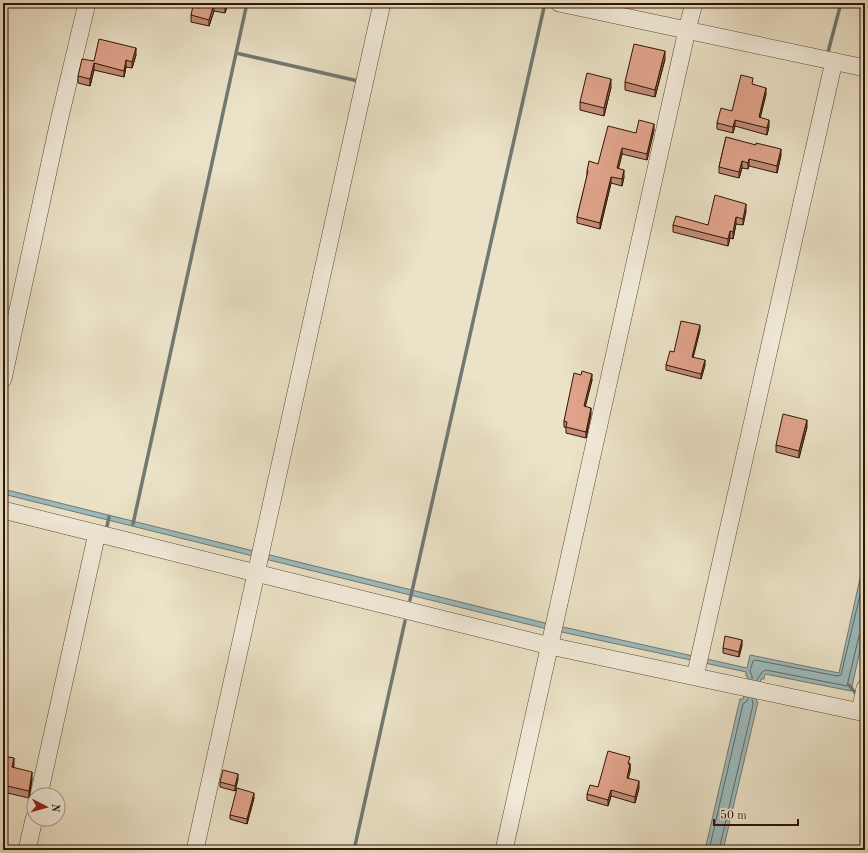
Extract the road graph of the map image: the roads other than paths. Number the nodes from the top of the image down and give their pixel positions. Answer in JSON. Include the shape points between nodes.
{"nodes":[{"id":1,"x":87,"y":3,"type":"edge"},
{"id":2,"x":382,"y":3,"type":"edge"},
{"id":3,"x":559,"y":3,"type":"edge"},
{"id":4,"x":694,"y":3,"type":"edge"},
{"id":5,"x":687,"y":30,"type":"junction"},
{"id":6,"x":834,"y":61,"type":"junction"},
{"id":7,"x":865,"y":68,"type":"edge"},
{"id":8,"x":3,"y":378,"type":"edge"},
{"id":9,"x":3,"y":510,"type":"edge"},
{"id":10,"x":97,"y":533,"type":"junction"},
{"id":11,"x":259,"y":561,"type":"junction"},
{"id":12,"x":552,"y":634,"type":"junction"},
{"id":13,"x":698,"y":666,"type":"junction"},
{"id":14,"x":865,"y":688,"type":"edge"},
{"id":15,"x":862,"y":713,"type":"edge"},
{"id":16,"x":41,"y":787,"type":"edge"},
{"id":17,"x":32,"y":827,"type":"edge"},
{"id":18,"x":27,"y":850,"type":"edge"},
{"id":19,"x":195,"y":850,"type":"edge"},
{"id":20,"x":504,"y":850,"type":"edge"}],
"edges":[{"from":1,"to":8,"type":"street"},
{"from":2,"to":11,"type":"street"},
{"from":3,"to":5,"type":"street"},
{"from":4,"to":5,"type":"street"},
{"from":5,"to":6,"type":"street"},
{"from":5,"to":12,"type":"street"},
{"from":6,"to":7,"type":"street"},
{"from":6,"to":13,"type":"street"},
{"from":9,"to":10,"type":"street"},
{"from":10,"to":11,"type":"street"},
{"from":10,"to":16,"type":"street"},
{"from":11,"to":12,"type":"street"},
{"from":11,"to":19,"type":"street"},
{"from":12,"to":13,"type":"street"},
{"from":12,"to":20,"type":"street"},
{"from":13,"to":15,"type":"street","via":[[752,689]]},
{"from":14,"to":15,"type":"street"},
{"from":17,"to":18,"type":"street"}]}
